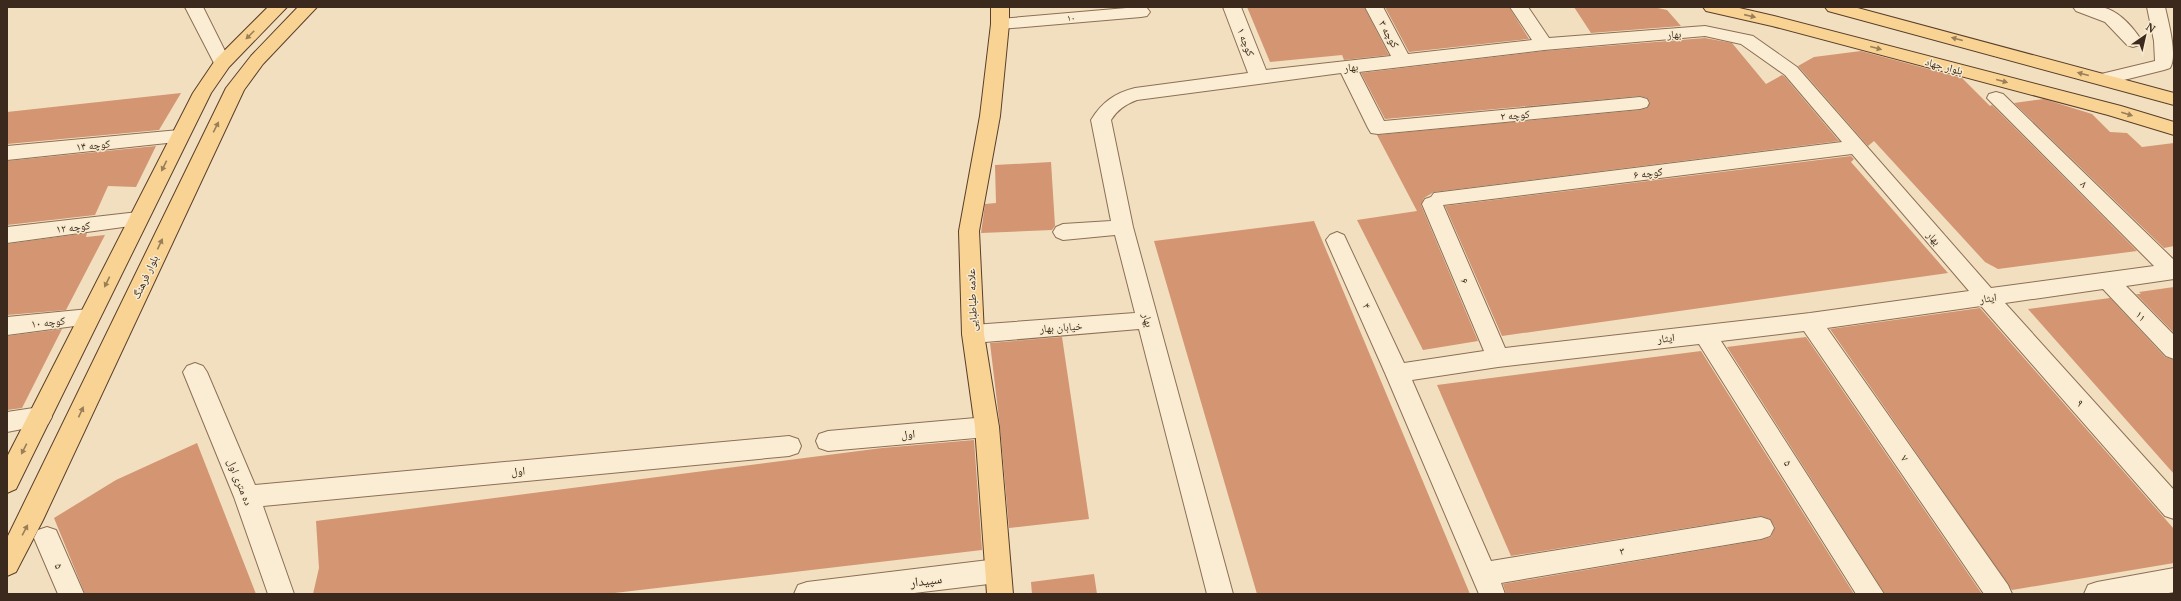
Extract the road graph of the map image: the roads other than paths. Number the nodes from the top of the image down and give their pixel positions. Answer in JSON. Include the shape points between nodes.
{"nodes":[{"id":1,"x":194,"y":7,"type":"edge"},
{"id":2,"x":278,"y":7,"type":"edge"},
{"id":3,"x":308,"y":7,"type":"edge"},
{"id":4,"x":1232,"y":7,"type":"edge"},
{"id":5,"x":1374,"y":7,"type":"edge"},
{"id":6,"x":1519,"y":7,"type":"edge"},
{"id":7,"x":1712,"y":7,"type":"edge"},
{"id":8,"x":1834,"y":7,"type":"edge"},
{"id":9,"x":2082,"y":7,"type":"edge"},
{"id":10,"x":2156,"y":7,"type":"edge"},
{"id":11,"x":1141,"y":12,"type":"dead end"},
{"id":12,"x":1000,"y":16,"type":"edge"},
{"id":13,"x":2133,"y":41,"type":"dead end"},
{"id":14,"x":2169,"y":43,"type":"edge"},
{"id":15,"x":1544,"y":44,"type":"junction"},
{"id":16,"x":1403,"y":61,"type":"junction"},
{"id":17,"x":222,"y":63,"type":"junction"},
{"id":18,"x":1355,"y":66,"type":"junction"},
{"id":19,"x":2169,"y":67,"type":"edge"},
{"id":20,"x":1259,"y":77,"type":"junction"},
{"id":21,"x":2104,"y":79,"type":"junction"},
{"id":22,"x":1996,"y":98,"type":"dead end"},
{"id":23,"x":2174,"y":100,"type":"edge"},
{"id":24,"x":1640,"y":103,"type":"dead end"},
{"id":25,"x":2174,"y":129,"type":"edge"},
{"id":26,"x":179,"y":136,"type":"junction"},
{"id":27,"x":1855,"y":147,"type":"junction"},
{"id":28,"x":7,"y":153,"type":"edge"},
{"id":29,"x":1436,"y":201,"type":"joint"},
{"id":30,"x":138,"y":218,"type":"junction"},
{"id":31,"x":1123,"y":227,"type":"junction"},
{"id":32,"x":1063,"y":232,"type":"dead end"},
{"id":33,"x":7,"y":235,"type":"edge"},
{"id":34,"x":1337,"y":240,"type":"dead end"},
{"id":35,"x":2173,"y":271,"type":"edge"},
{"id":36,"x":2108,"y":281,"type":"junction"},
{"id":37,"x":1987,"y":298,"type":"junction"},
{"id":38,"x":89,"y":317,"type":"junction"},
{"id":39,"x":1149,"y":320,"type":"junction"},
{"id":40,"x":1810,"y":322,"type":"junction"},
{"id":41,"x":7,"y":326,"type":"edge"},
{"id":42,"x":1704,"y":333,"type":"junction"},
{"id":43,"x":973,"y":334,"type":"junction"},
{"id":44,"x":2174,"y":350,"type":"edge"},
{"id":45,"x":1498,"y":358,"type":"junction"},
{"id":46,"x":195,"y":372,"type":"dead end"},
{"id":47,"x":1397,"y":373,"type":"junction"},
{"id":48,"x":40,"y":417,"type":"junction"},
{"id":49,"x":7,"y":422,"type":"edge"},
{"id":50,"x":987,"y":427,"type":"junction"},
{"id":51,"x":828,"y":441,"type":"dead end"},
{"id":52,"x":789,"y":446,"type":"dead end"},
{"id":53,"x":7,"y":482,"type":"edge"},
{"id":54,"x":247,"y":497,"type":"junction"},
{"id":55,"x":2174,"y":508,"type":"edge"},
{"id":56,"x":1761,"y":528,"type":"dead end"},
{"id":57,"x":48,"y":538,"type":"dead end"},
{"id":58,"x":7,"y":564,"type":"edge"},
{"id":59,"x":2174,"y":580,"type":"edge"},
{"id":60,"x":998,"y":582,"type":"edge"},
{"id":61,"x":1488,"y":584,"type":"edge"},
{"id":62,"x":71,"y":594,"type":"edge"},
{"id":63,"x":282,"y":594,"type":"edge"},
{"id":64,"x":807,"y":594,"type":"edge"},
{"id":65,"x":1220,"y":594,"type":"edge"},
{"id":66,"x":1871,"y":594,"type":"edge"},
{"id":67,"x":1999,"y":594,"type":"edge"},
{"id":68,"x":2097,"y":594,"type":"edge"}],
"edges":[{"from":1,"to":17,"type":"street"},
{"from":2,"to":17,"type":"main road","one_way":true},
{"from":58,"to":3,"type":"main road","name":"بلوار فرهنگ","one_way":true,"via":[[235,88],[257,60]]},
{"from":4,"to":20,"type":"street","name":"کوچه ۱"},
{"from":5,"to":16,"type":"street","name":"کوچه ۳"},
{"from":6,"to":15,"type":"street"},
{"from":7,"to":25,"type":"main road","name":"بلوار جهاد","one_way":true,"via":[[2098,106]]},
{"from":21,"to":8,"type":"main road","one_way":true},
{"from":9,"to":13,"type":"street","via":[[2105,13],[2120,24]]},
{"from":10,"to":14,"type":"street"},
{"from":11,"to":12,"type":"street","name":"۱۰"},
{"from":12,"to":43,"type":"main road","name":"علامه طباطبایی","via":[[990,116],[969,231]]},
{"from":14,"to":19,"type":"street"},
{"from":15,"to":16,"type":"street","name":"بهار"},
{"from":15,"to":27,"type":"street","name":"بهار","via":[[1705,31],[1747,40],[1791,71]]},
{"from":16,"to":18,"type":"street","name":"بهار"},
{"from":17,"to":26,"type":"main road","via":[[202,93]]},
{"from":18,"to":20,"type":"street","name":"بهار"},
{"from":18,"to":24,"type":"street","name":"کوچه ۲","via":[[1349,70],[1378,128]]},
{"from":19,"to":21,"type":"street"},
{"from":20,"to":31,"type":"street","name":"بهار","via":[[1135,94],[1119,99],[1106,111],[1101,120]]},
{"from":21,"to":23,"type":"main road"},
{"from":22,"to":35,"type":"street","name":"۸"},
{"from":26,"to":28,"type":"street","name":"کوچه ۱۴"},
{"from":26,"to":30,"type":"main road","one_way":true},
{"from":27,"to":29,"type":"street","name":"کوچه ۶"},
{"from":27,"to":37,"type":"street","name":"بهار"},
{"from":29,"to":45,"type":"street","name":"۶"},
{"from":30,"to":33,"type":"street","name":"کوچه ۱۲"},
{"from":30,"to":38,"type":"main road","one_way":true},
{"from":31,"to":32,"type":"street"},
{"from":31,"to":39,"type":"street","name":"بهار"},
{"from":34,"to":47,"type":"street","name":"۴"},
{"from":35,"to":36,"type":"street","name":"ایثار"},
{"from":36,"to":37,"type":"street","name":"ایثار"},
{"from":36,"to":44,"type":"street","name":"۱۱"},
{"from":37,"to":40,"type":"street","name":"ایثار"},
{"from":37,"to":55,"type":"street","name":"۹"},
{"from":38,"to":41,"type":"street","name":"کوچه ۱۰"},
{"from":38,"to":48,"type":"main road"},
{"from":39,"to":43,"type":"street","name":"خیابان بهار"},
{"from":39,"to":65,"type":"street","name":"بهار"},
{"from":40,"to":42,"type":"street","name":"ایثار"},
{"from":40,"to":67,"type":"street","name":"۷"},
{"from":42,"to":45,"type":"street","name":"ایثار"},
{"from":42,"to":66,"type":"street","name":"۵"},
{"from":43,"to":50,"type":"main road","name":"علامه طباطبایی"},
{"from":45,"to":47,"type":"street","name":"ایثار"},
{"from":46,"to":54,"type":"street","name":"ده متری اول"},
{"from":47,"to":61,"type":"street"},
{"from":48,"to":49,"type":"street"},
{"from":48,"to":53,"type":"main road","one_way":true},
{"from":50,"to":51,"type":"street","name":"اول"},
{"from":50,"to":60,"type":"main road","name":"علامه طباطبایی"},
{"from":52,"to":54,"type":"street","name":"اول"},
{"from":54,"to":63,"type":"street","name":"ده متری اول"},
{"from":56,"to":61,"type":"street","name":"۳"},
{"from":57,"to":62,"type":"street","name":"۵"},
{"from":59,"to":68,"type":"street"},
{"from":60,"to":64,"type":"street","name":"سپیدار"}]}
